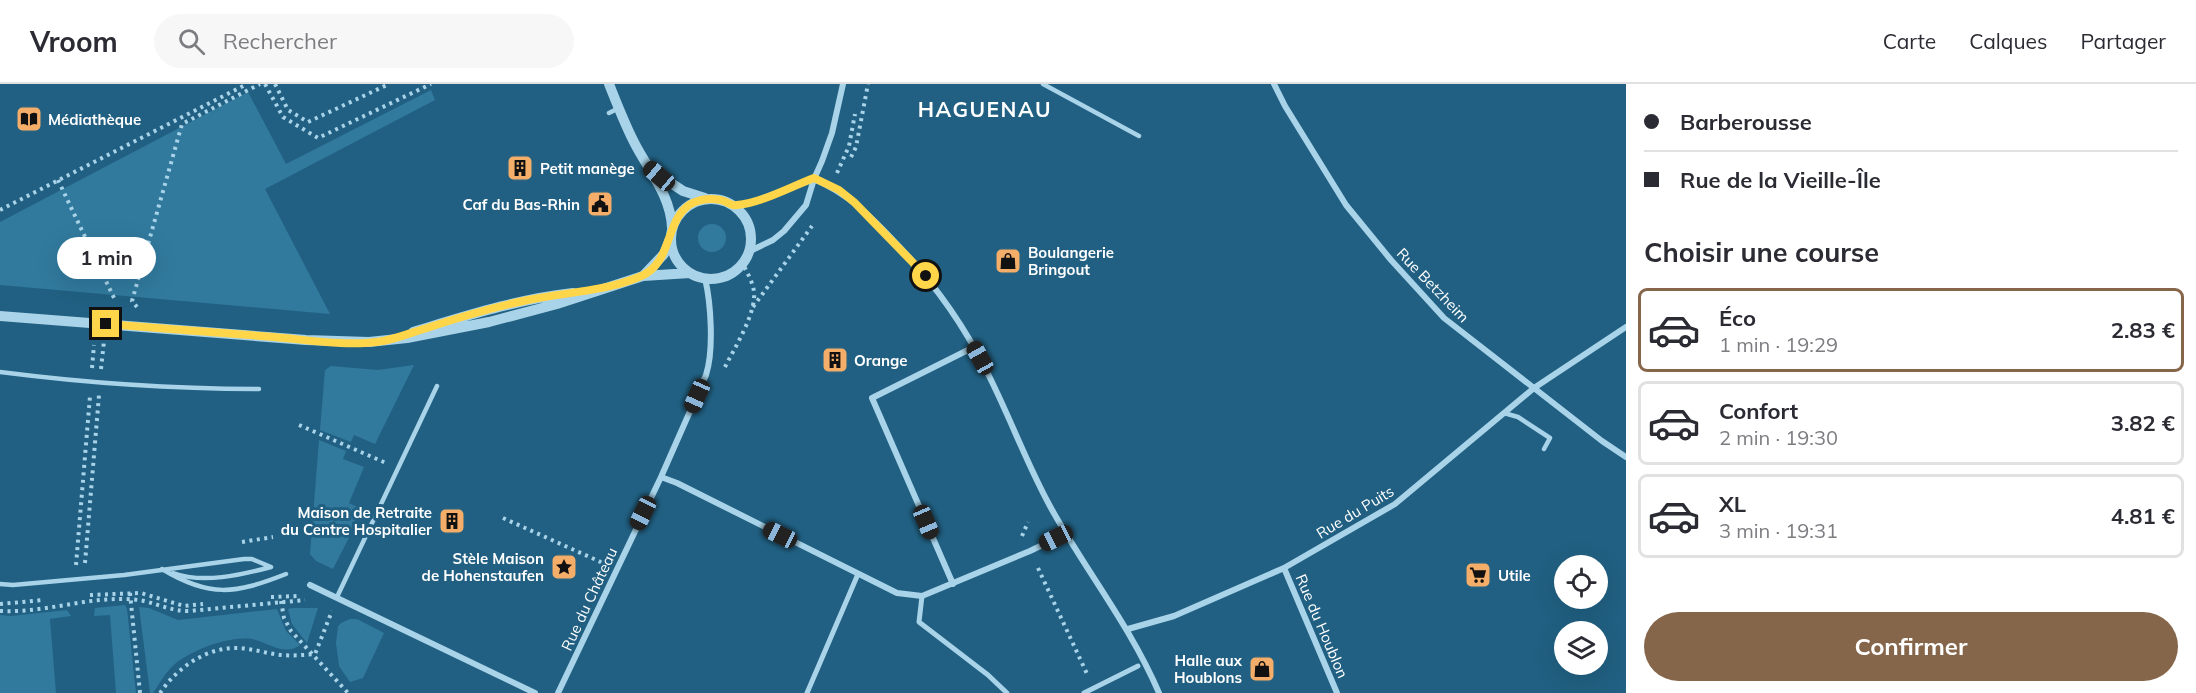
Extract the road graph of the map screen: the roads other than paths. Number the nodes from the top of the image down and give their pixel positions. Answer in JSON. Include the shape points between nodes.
{"nodes":[{"id":1,"x":609,"y":84,"type":"edge"},
{"id":2,"x":843,"y":84,"type":"edge"},
{"id":3,"x":1043,"y":84,"type":"edge"},
{"id":4,"x":1274,"y":84,"type":"edge"},
{"id":5,"x":619,"y":108,"type":"junction"},
{"id":6,"x":609,"y":113,"type":"dead end"},
{"id":7,"x":1139,"y":136,"type":"dead end"},
{"id":8,"x":648,"y":167,"type":"junction"},
{"id":9,"x":814,"y":178,"type":"junction"},
{"id":10,"x":710,"y":199,"type":"junction"},
{"id":11,"x":733,"y":206,"type":"junction"},
{"id":12,"x":671,"y":233,"type":"junction"},
{"id":13,"x":748,"y":252,"type":"junction"},
{"id":14,"x":690,"y":273,"type":"junction"},
{"id":15,"x":643,"y":276,"type":"junction"},
{"id":16,"x":705,"y":278,"type":"junction"},
{"id":17,"x":0,"y":316,"type":"edge"},
{"id":18,"x":1626,"y":327,"type":"edge"},
{"id":19,"x":974,"y":347,"type":"junction"},
{"id":20,"x":0,"y":372,"type":"edge"},
{"id":21,"x":437,"y":386,"type":"dead end"},
{"id":22,"x":1534,"y":388,"type":"junction"},
{"id":23,"x":259,"y":389,"type":"dead end"},
{"id":24,"x":1502,"y":414,"type":"junction"},
{"id":25,"x":1544,"y":449,"type":"dead end"},
{"id":26,"x":1626,"y":457,"type":"edge"},
{"id":27,"x":661,"y":477,"type":"junction"},
{"id":28,"x":1067,"y":533,"type":"junction"},
{"id":29,"x":1284,"y":568,"type":"junction"},
{"id":30,"x":162,"y":569,"type":"junction"},
{"id":31,"x":286,"y":574,"type":"dead end"},
{"id":32,"x":858,"y":574,"type":"junction"},
{"id":33,"x":0,"y":584,"type":"edge"},
{"id":34,"x":953,"y":584,"type":"junction"},
{"id":35,"x":310,"y":585,"type":"dead end"},
{"id":36,"x":922,"y":596,"type":"junction"},
{"id":37,"x":337,"y":597,"type":"junction"},
{"id":38,"x":1128,"y":629,"type":"junction"},
{"id":39,"x":1138,"y":666,"type":"dead end"},
{"id":40,"x":535,"y":693,"type":"edge"},
{"id":41,"x":558,"y":693,"type":"edge"},
{"id":42,"x":807,"y":693,"type":"edge"},
{"id":43,"x":1007,"y":693,"type":"edge"},
{"id":44,"x":1084,"y":693,"type":"edge"},
{"id":45,"x":1159,"y":693,"type":"edge"},
{"id":46,"x":1337,"y":693,"type":"edge"}],
"edges":[{"from":1,"to":5,"type":"street"},
{"from":2,"to":9,"type":"street","via":[[832,133]]},
{"from":3,"to":7,"type":"lane"},
{"from":4,"to":22,"type":"street","name":"Rue Betzheim","via":[[1346,205],[1391,260],[1444,318]]},
{"from":5,"to":6,"type":"lane"},
{"from":5,"to":8,"type":"street"},
{"from":8,"to":10,"type":"street","via":[[683,191]]},
{"from":8,"to":12,"type":"street","via":[[666,200]]},
{"from":9,"to":11,"type":"street"},
{"from":9,"to":13,"type":"street","via":[[808,200],[791,225],[773,240]]},
{"from":9,"to":19,"type":"street","via":[[846,195],[910,258],[941,294]]},
{"from":10,"to":11,"type":"street"},
{"from":10,"to":12,"type":"street","via":[[683,210]]},
{"from":11,"to":13,"type":"street","via":[[749,226]]},
{"from":12,"to":14,"type":"street","via":[[675,257]]},
{"from":12,"to":15,"type":"street","via":[[664,254]]},
{"from":13,"to":16,"type":"street","via":[[728,275]]},
{"from":14,"to":15,"type":"street"},
{"from":14,"to":16,"type":"street"},
{"from":15,"to":17,"type":"street","via":[[597,290],[497,307],[384,341],[314,341]]},
{"from":16,"to":27,"type":"street","name":"Rue du Château","via":[[711,342],[709,366]]},
{"from":18,"to":22,"type":"street","name":"Rue du Puits"},
{"from":19,"to":28,"type":"street","via":[[1044,494]]},
{"from":19,"to":34,"type":"street","via":[[872,398]]},
{"from":20,"to":23,"type":"lane","via":[[198,389]]},
{"from":21,"to":37,"type":"lane"},
{"from":22,"to":24,"type":"street","name":"Rue du Puits"},
{"from":22,"to":26,"type":"street","name":"Rue Betzheim"},
{"from":24,"to":25,"type":"lane","via":[[1518,417],[1550,438]]},
{"from":24,"to":29,"type":"street","name":"Rue du Puits","via":[[1395,504]]},
{"from":27,"to":32,"type":"street"},
{"from":27,"to":41,"type":"street","name":"Rue du Château"},
{"from":28,"to":34,"type":"street"},
{"from":28,"to":38,"type":"street"},
{"from":29,"to":38,"type":"street","name":"Rue du Puits","via":[[1174,616]]},
{"from":29,"to":46,"type":"street","name":"Rue du Houblon"},
{"from":30,"to":30,"type":"lane","via":[[183,577],[201,578],[271,567],[244,558]]},
{"from":30,"to":31,"type":"lane","via":[[183,582],[210,590],[253,586]]},
{"from":30,"to":33,"type":"lane"},
{"from":32,"to":36,"type":"street","via":[[897,593]]},
{"from":32,"to":42,"type":"street"},
{"from":34,"to":36,"type":"street"},
{"from":35,"to":37,"type":"street"},
{"from":36,"to":43,"type":"street","via":[[919,622]]},
{"from":37,"to":40,"type":"street"},
{"from":38,"to":45,"type":"street"},
{"from":39,"to":44,"type":"street"}]}
